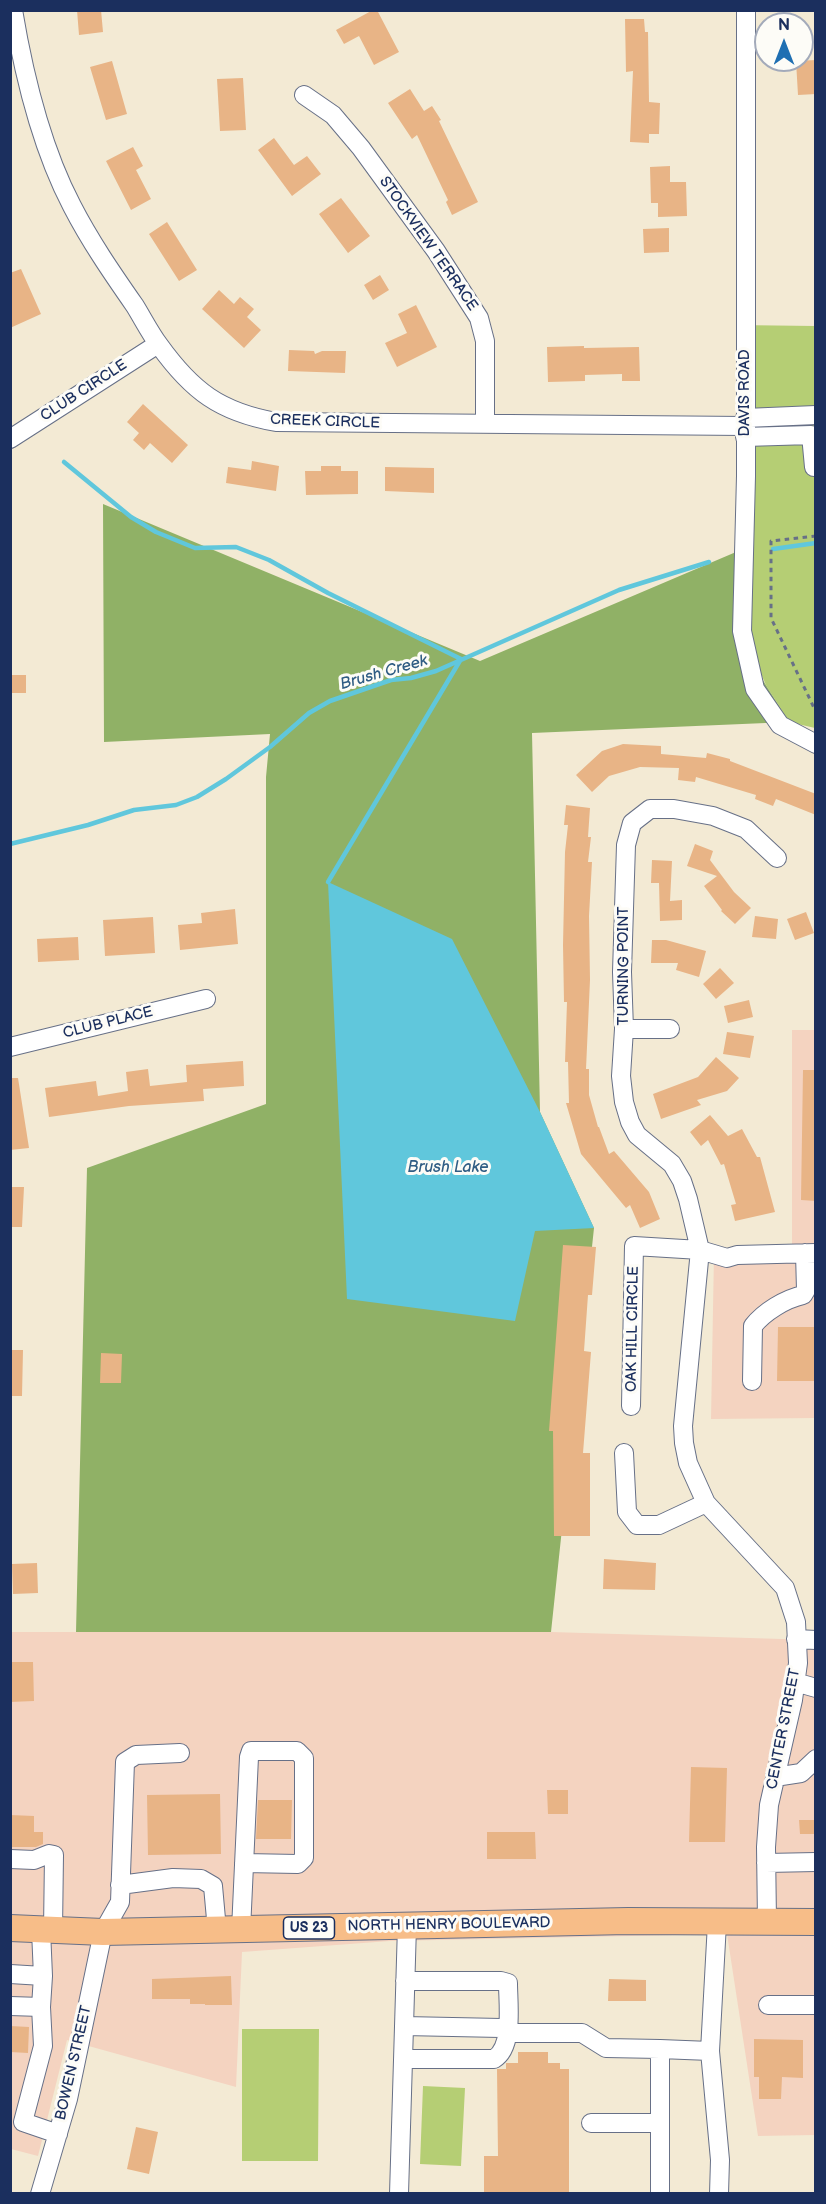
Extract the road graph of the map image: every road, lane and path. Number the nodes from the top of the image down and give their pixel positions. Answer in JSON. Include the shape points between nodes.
{"nodes":[{"id":1,"x":13,"y":10,"type":"edge"},
{"id":2,"x":746,"y":10,"type":"edge"},
{"id":3,"x":304,"y":95,"type":"dead end"},
{"id":4,"x":158,"y":344,"type":"junction"},
{"id":5,"x":812,"y":415,"type":"edge"},
{"id":6,"x":484,"y":423,"type":"junction"},
{"id":7,"x":745,"y":427,"type":"junction"},
{"id":8,"x":811,"y":435,"type":"junction"},
{"id":9,"x":10,"y":439,"type":"edge"},
{"id":10,"x":816,"y":467,"type":"edge"},
{"id":11,"x":816,"y":536,"type":"edge"},
{"id":12,"x":816,"y":712,"type":"edge"},
{"id":13,"x":816,"y":744,"type":"edge"},
{"id":14,"x":777,"y":858,"type":"dead end"},
{"id":15,"x":206,"y":999,"type":"dead end"},
{"id":16,"x":624,"y":1029,"type":"junction"},
{"id":17,"x":669,"y":1029,"type":"dead end"},
{"id":18,"x":10,"y":1047,"type":"edge"},
{"id":19,"x":699,"y":1250,"type":"junction"},
{"id":20,"x":810,"y":1253,"type":"edge"},
{"id":21,"x":752,"y":1382,"type":"dead end"},
{"id":22,"x":632,"y":1406,"type":"dead end"},
{"id":23,"x":624,"y":1453,"type":"dead end"},
{"id":24,"x":706,"y":1503,"type":"junction"},
{"id":25,"x":796,"y":1639,"type":"junction"},
{"id":26,"x":816,"y":1640,"type":"edge"},
{"id":27,"x":795,"y":1682,"type":"junction"},
{"id":28,"x":816,"y":1688,"type":"edge"},
{"id":29,"x":180,"y":1753,"type":"dead end"},
{"id":30,"x":814,"y":1764,"type":"edge"},
{"id":31,"x":776,"y":1777,"type":"junction"},
{"id":32,"x":10,"y":1859,"type":"edge"},
{"id":33,"x":816,"y":1862,"type":"edge"},
{"id":34,"x":244,"y":1863,"type":"junction"},
{"id":35,"x":766,"y":1863,"type":"junction"},
{"id":36,"x":120,"y":1885,"type":"junction"},
{"id":37,"x":767,"y":1921,"type":"junction"},
{"id":38,"x":816,"y":1922,"type":"edge"},
{"id":39,"x":717,"y":1923,"type":"junction"},
{"id":40,"x":407,"y":1926,"type":"junction"},
{"id":41,"x":10,"y":1928,"type":"edge"},
{"id":42,"x":47,"y":1930,"type":"junction"},
{"id":43,"x":229,"y":1930,"type":"junction"},
{"id":44,"x":103,"y":1932,"type":"junction"},
{"id":45,"x":10,"y":1974,"type":"edge"},
{"id":46,"x":43,"y":1976,"type":"junction"},
{"id":47,"x":405,"y":1981,"type":"junction"},
{"id":48,"x":768,"y":2005,"type":"dead end"},
{"id":49,"x":816,"y":2005,"type":"edge"},
{"id":50,"x":10,"y":2006,"type":"edge"},
{"id":51,"x":41,"y":2007,"type":"junction"},
{"id":52,"x":404,"y":2026,"type":"junction"},
{"id":53,"x":508,"y":2031,"type":"junction"},
{"id":54,"x":660,"y":2049,"type":"junction"},
{"id":55,"x":710,"y":2050,"type":"junction"},
{"id":56,"x":403,"y":2059,"type":"junction"},
{"id":57,"x":591,"y":2123,"type":"dead end"},
{"id":58,"x":660,"y":2123,"type":"junction"},
{"id":59,"x":58,"y":2134,"type":"junction"},
{"id":60,"x":40,"y":2193,"type":"edge"},
{"id":61,"x":399,"y":2193,"type":"edge"},
{"id":62,"x":660,"y":2193,"type":"edge"},
{"id":63,"x":719,"y":2193,"type":"edge"}],
"edges":[{"from":1,"to":4,"type":"street","name":"CREEK CIRCLE","via":[[22,64],[44,137],[71,204]]},
{"from":2,"to":7,"type":"street","name":"DAVIS ROAD"},
{"from":3,"to":6,"type":"street","name":"STOCKVIEW TERRACE","via":[[333,115],[360,148],[479,318],[485,341]]},
{"from":4,"to":6,"type":"street","name":"CREEK CIRCLE","via":[[206,397],[255,418],[313,423]]},
{"from":4,"to":9,"type":"street","name":"CLUB CIRCLE"},
{"from":5,"to":7,"type":"street"},
{"from":5,"to":8,"type":"street"},
{"from":6,"to":7,"type":"street","name":"CREEK CIRCLE"},
{"from":7,"to":8,"type":"street"},
{"from":7,"to":13,"type":"street","name":"DAVIS ROAD","via":[[742,631],[755,689],[780,725]]},
{"from":8,"to":10,"type":"street"},
{"from":11,"to":12,"type":"path","via":[[771,542],[771,618]]},
{"from":14,"to":16,"type":"street","name":"TURNING POINT","via":[[746,829],[712,816],[651,809],[632,823],[626,845]]},
{"from":15,"to":18,"type":"street","name":"CLUB PLACE"},
{"from":16,"to":17,"type":"street"},
{"from":16,"to":19,"type":"street","name":"TURNING POINT","via":[[621,1076],[630,1122],[638,1136],[672,1164],[682,1181]]},
{"from":19,"to":20,"type":"street","via":[[727,1258]]},
{"from":19,"to":22,"type":"street","name":"OAK HILL CIRCLE","via":[[634,1246]]},
{"from":19,"to":24,"type":"street","name":"CENTER STREET","via":[[683,1426],[688,1463]]},
{"from":20,"to":21,"type":"street","via":[[806,1290],[765,1314],[753,1326]]},
{"from":23,"to":24,"type":"street","via":[[627,1512],[638,1524],[659,1525]]},
{"from":24,"to":25,"type":"street","name":"CENTER STREET","via":[[785,1588],[796,1622]]},
{"from":25,"to":26,"type":"street"},
{"from":25,"to":27,"type":"street","name":"CENTER STREET"},
{"from":27,"to":28,"type":"street"},
{"from":27,"to":31,"type":"street","name":"CENTER STREET"},
{"from":29,"to":36,"type":"street","name":"BOWEN STREET","via":[[136,1755],[125,1762]]},
{"from":30,"to":31,"type":"street","via":[[801,1773]]},
{"from":31,"to":35,"type":"street","name":"CENTER STREET","via":[[769,1804]]},
{"from":32,"to":42,"type":"street","via":[[34,1860],[54,1855]]},
{"from":33,"to":35,"type":"street"},
{"from":34,"to":34,"type":"street","via":[[251,1751],[297,1751],[304,1758],[304,1858],[298,1864]]},
{"from":34,"to":43,"type":"street"},
{"from":35,"to":37,"type":"street","name":"CENTER STREET"},
{"from":36,"to":43,"type":"street","via":[[173,1878],[201,1879],[213,1886]]},
{"from":36,"to":44,"type":"street","name":"BOWEN STREET","via":[[120,1902]]},
{"from":37,"to":38,"type":"highway","name":"NORTH HENRY BOULEVARD","number":"US 23"},
{"from":37,"to":39,"type":"highway","name":"NORTH HENRY BOULEVARD","number":"US 23"},
{"from":39,"to":40,"type":"highway","name":"NORTH HENRY BOULEVARD","number":"US 23"},
{"from":39,"to":55,"type":"street"},
{"from":40,"to":43,"type":"highway","name":"NORTH HENRY BOULEVARD","number":"US 23"},
{"from":40,"to":47,"type":"street"},
{"from":41,"to":42,"type":"highway","name":"NORTH HENRY BOULEVARD","number":"US 23"},
{"from":42,"to":44,"type":"highway","name":"NORTH HENRY BOULEVARD","number":"US 23"},
{"from":42,"to":46,"type":"street"},
{"from":43,"to":44,"type":"highway","name":"NORTH HENRY BOULEVARD","number":"US 23"},
{"from":44,"to":59,"type":"street","name":"BOWEN STREET"},
{"from":45,"to":46,"type":"street"},
{"from":46,"to":51,"type":"street"},
{"from":47,"to":52,"type":"street"},
{"from":47,"to":53,"type":"street","via":[[508,1983]]},
{"from":48,"to":49,"type":"street"},
{"from":50,"to":51,"type":"street"},
{"from":51,"to":59,"type":"street","via":[[43,2046],[23,2122]]},
{"from":52,"to":53,"type":"street"},
{"from":52,"to":56,"type":"street"},
{"from":53,"to":54,"type":"street","via":[[582,2033],[606,2048]]},
{"from":53,"to":56,"type":"street","via":[[505,2047],[494,2059]]},
{"from":54,"to":55,"type":"street"},
{"from":54,"to":58,"type":"street"},
{"from":55,"to":63,"type":"street","via":[[720,2160]]},
{"from":56,"to":61,"type":"street"},
{"from":57,"to":58,"type":"street"},
{"from":58,"to":62,"type":"street"},
{"from":59,"to":60,"type":"street","name":"BOWEN STREET"}]}
